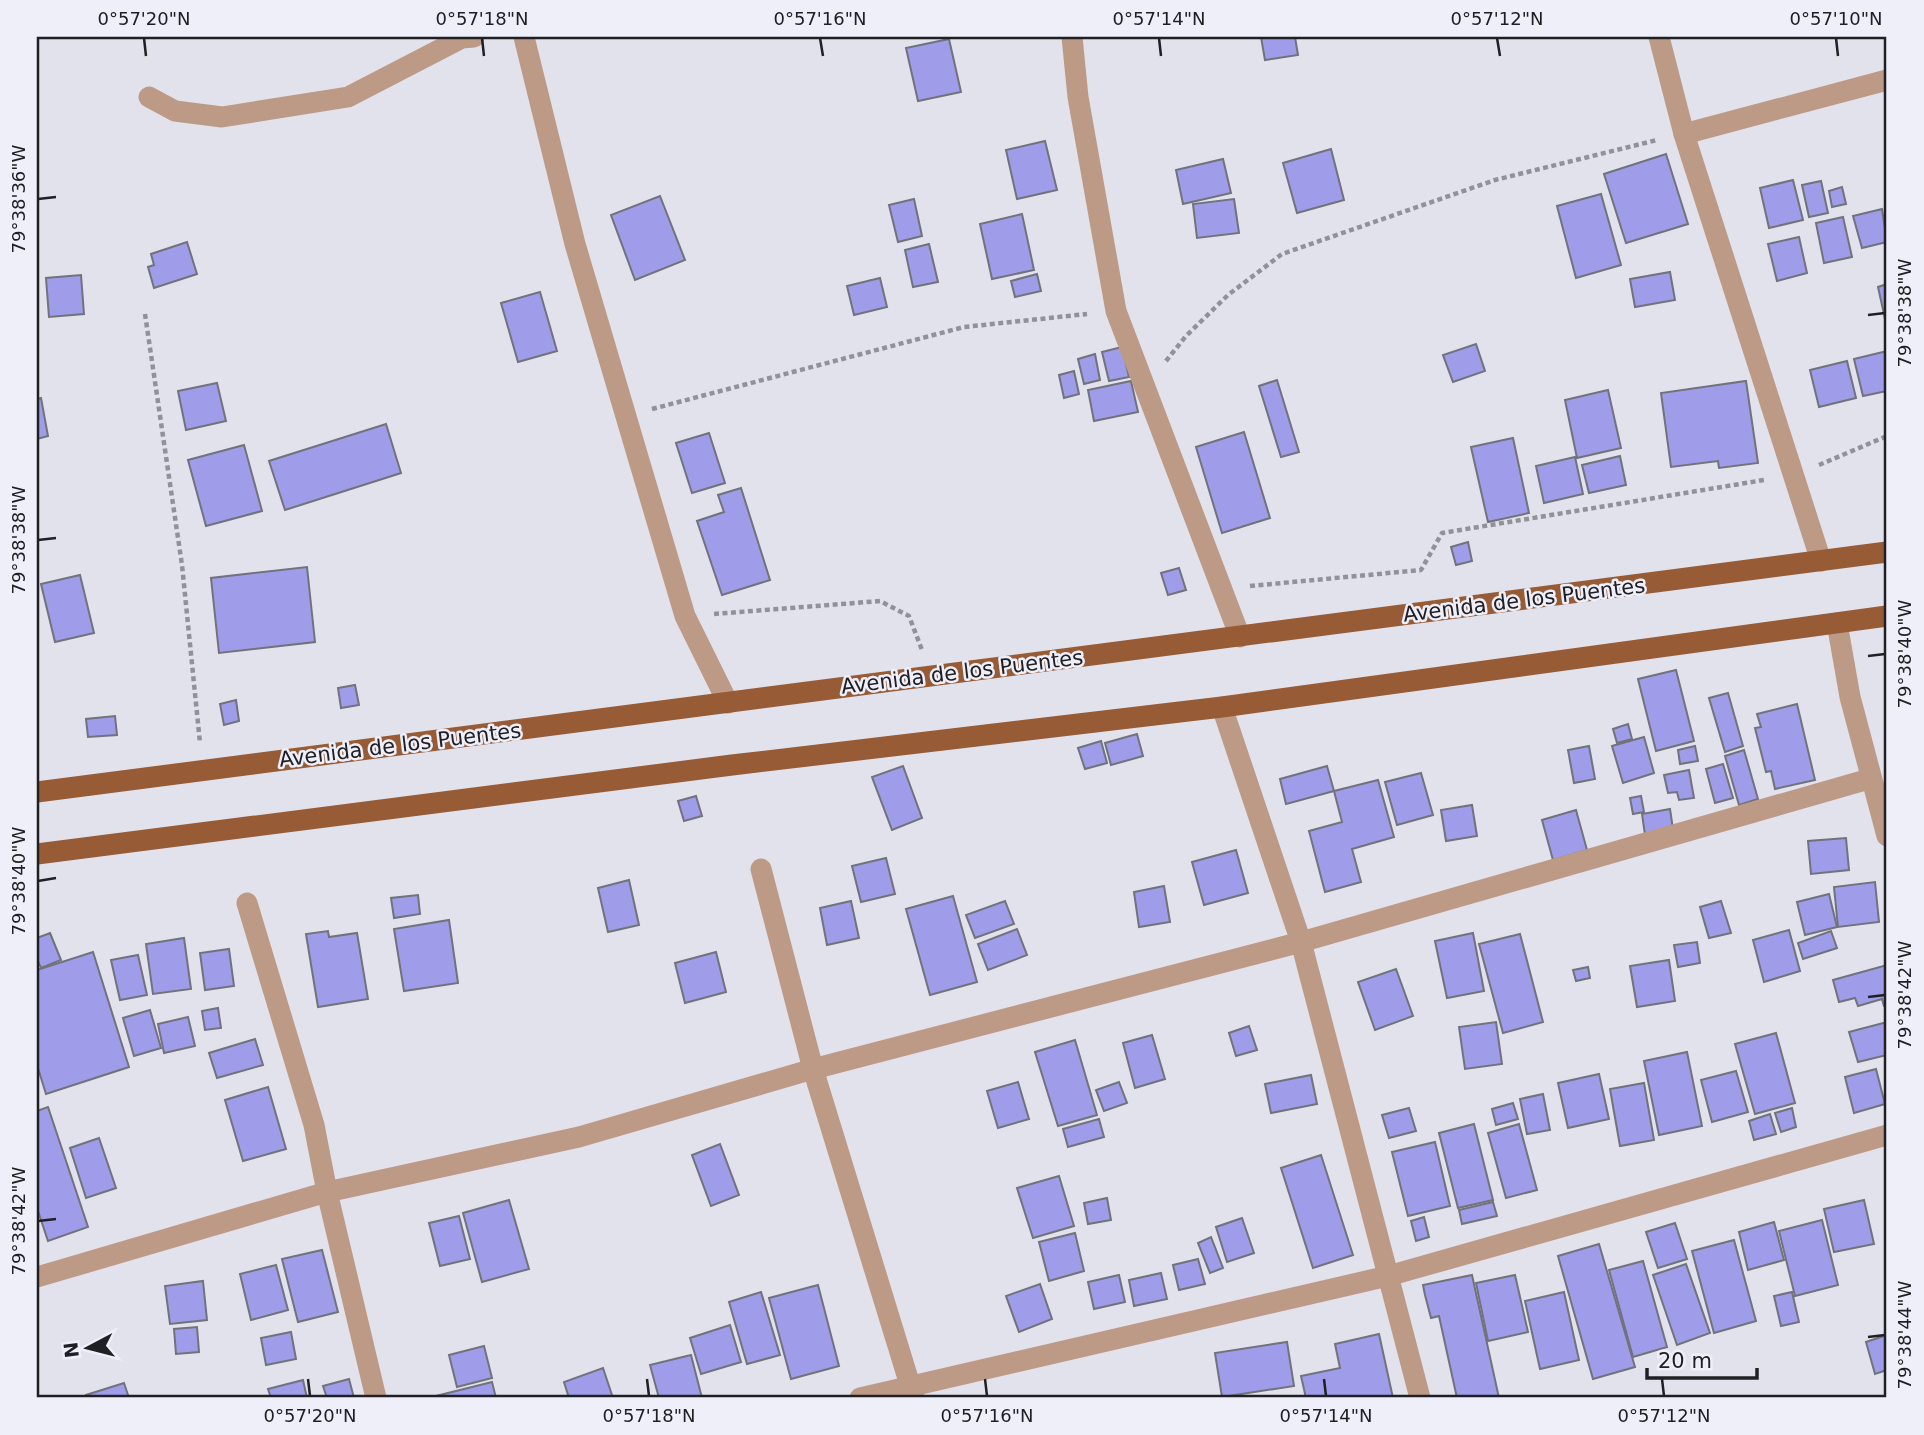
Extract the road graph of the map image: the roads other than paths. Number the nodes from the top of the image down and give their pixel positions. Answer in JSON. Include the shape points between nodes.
{"nodes":[{"id":1,"x":474,"y":37,"type":"edge"},
{"id":2,"x":523,"y":37,"type":"edge"},
{"id":3,"x":1072,"y":37,"type":"edge"},
{"id":4,"x":1659,"y":37,"type":"edge"},
{"id":5,"x":1887,"y":80,"type":"edge"},
{"id":6,"x":149,"y":97,"type":"dead end"},
{"id":7,"x":1684,"y":134,"type":"junction"},
{"id":8,"x":1887,"y":552,"type":"edge"},
{"id":9,"x":1821,"y":561,"type":"junction"},
{"id":10,"x":1887,"y":616,"type":"edge"},
{"id":11,"x":1837,"y":623,"type":"junction"},
{"id":12,"x":1240,"y":636,"type":"junction"},
{"id":13,"x":727,"y":703,"type":"junction"},
{"id":14,"x":1222,"y":707,"type":"junction"},
{"id":15,"x":1870,"y":779,"type":"junction"},
{"id":16,"x":37,"y":792,"type":"edge"},
{"id":17,"x":1887,"y":836,"type":"edge"},
{"id":18,"x":37,"y":854,"type":"edge"},
{"id":19,"x":761,"y":869,"type":"dead end"},
{"id":20,"x":247,"y":903,"type":"dead end"},
{"id":21,"x":1301,"y":942,"type":"junction"},
{"id":22,"x":813,"y":1069,"type":"junction"},
{"id":23,"x":1887,"y":1135,"type":"edge"},
{"id":24,"x":327,"y":1192,"type":"junction"},
{"id":25,"x":1388,"y":1276,"type":"junction"},
{"id":26,"x":37,"y":1277,"type":"edge"},
{"id":27,"x":912,"y":1392,"type":"edge"},
{"id":28,"x":376,"y":1398,"type":"edge"},
{"id":29,"x":860,"y":1398,"type":"edge"},
{"id":30,"x":1420,"y":1398,"type":"edge"}],
"edges":[{"from":1,"to":6,"type":"street","via":[[462,38],[348,97],[222,117],[175,111]]},
{"from":2,"to":13,"type":"street","via":[[576,244],[685,616]]},
{"from":3,"to":12,"type":"street","via":[[1078,97],[1116,311]]},
{"from":4,"to":7,"type":"street"},
{"from":5,"to":7,"type":"street"},
{"from":7,"to":9,"type":"street"},
{"from":8,"to":9,"type":"main road","name":"Avenida de los Puentes"},
{"from":9,"to":12,"type":"main road","name":"Avenida de los Puentes"},
{"from":10,"to":11,"type":"main road"},
{"from":11,"to":14,"type":"main road"},
{"from":11,"to":15,"type":"street"},
{"from":12,"to":13,"type":"main road","name":"Avenida de los Puentes"},
{"from":13,"to":16,"type":"main road","name":"Avenida de los Puentes"},
{"from":14,"to":18,"type":"main road"},
{"from":14,"to":21,"type":"street"},
{"from":15,"to":17,"type":"street"},
{"from":15,"to":21,"type":"street"},
{"from":19,"to":22,"type":"street"},
{"from":20,"to":24,"type":"street","via":[[314,1125]]},
{"from":21,"to":22,"type":"street"},
{"from":21,"to":25,"type":"street"},
{"from":22,"to":24,"type":"street","via":[[579,1137]]},
{"from":22,"to":27,"type":"street"},
{"from":23,"to":25,"type":"street"},
{"from":24,"to":26,"type":"street"},
{"from":24,"to":28,"type":"street"},
{"from":25,"to":27,"type":"street"},
{"from":25,"to":30,"type":"street"},
{"from":27,"to":29,"type":"street"}]}
